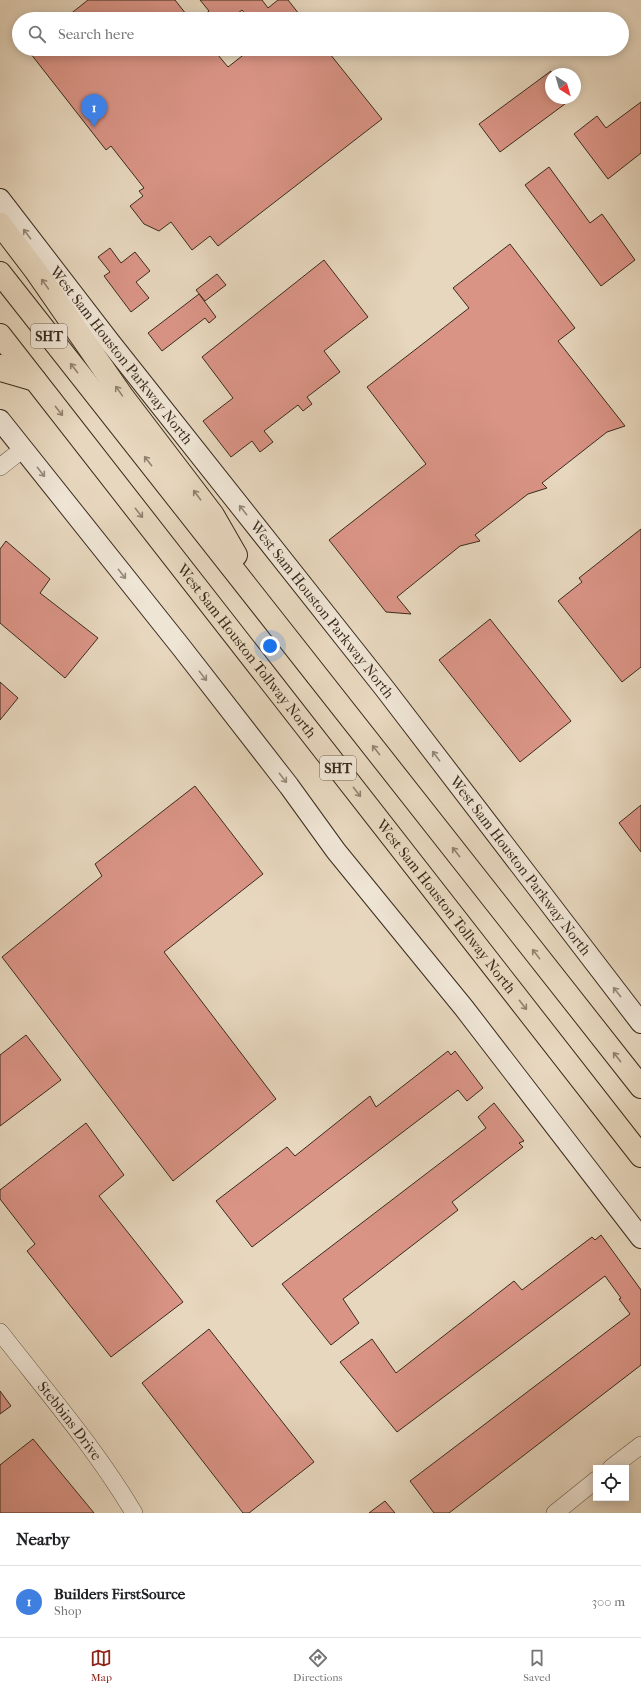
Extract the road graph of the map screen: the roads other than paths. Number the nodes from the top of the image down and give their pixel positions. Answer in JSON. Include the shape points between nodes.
{"nodes":[{"id":1,"x":0,"y":198,"type":"edge"},
{"id":2,"x":0,"y":224,"type":"edge"},
{"id":3,"x":0,"y":273,"type":"edge"},
{"id":4,"x":0,"y":335,"type":"edge"},
{"id":5,"x":0,"y":366,"type":"edge"},
{"id":6,"x":35,"y":380,"type":"junction"},
{"id":7,"x":0,"y":420,"type":"edge"},
{"id":8,"x":24,"y":449,"type":"junction"},
{"id":9,"x":0,"y":467,"type":"edge"},
{"id":10,"x":276,"y":623,"type":"junction"},
{"id":11,"x":641,"y":1023,"type":"edge"},
{"id":12,"x":641,"y":1087,"type":"edge"},
{"id":13,"x":641,"y":1156,"type":"edge"},
{"id":14,"x":641,"y":1238,"type":"edge"},
{"id":15,"x":0,"y":1332,"type":"edge"},
{"id":16,"x":641,"y":1445,"type":"edge"},
{"id":17,"x":615,"y":1465,"type":"edge"},
{"id":18,"x":593,"y":1482,"type":"edge"},
{"id":19,"x":134,"y":1513,"type":"edge"},
{"id":20,"x":555,"y":1513,"type":"edge"}],
"edges":[{"from":11,"to":1,"type":"main road","name":"West Sam Houston Parkway North","one_way":true,"via":[[389,695]]},
{"from":10,"to":2,"type":"highway","one_way":true,"via":[[213,515],[123,397],[36,270]]},
{"from":10,"to":3,"type":"highway","number":"SHT","one_way":true},
{"from":4,"to":6,"type":"highway","name":"West Sam Houston Tollway North","number":"SHT"},
{"from":5,"to":6,"type":"highway","via":[[4,371]]},
{"from":6,"to":13,"type":"highway","name":"West Sam Houston Tollway North","number":"SHT","one_way":true},
{"from":7,"to":8,"type":"main road"},
{"from":8,"to":9,"type":"street"},
{"from":8,"to":14,"type":"main road","one_way":true,"via":[[289,786],[336,851],[464,1008]]},
{"from":12,"to":10,"type":"highway","number":"SHT","one_way":true},
{"from":15,"to":19,"type":"street","name":"Stebbins Drive","via":[[68,1417]]},
{"from":16,"to":17,"type":"street"},
{"from":18,"to":20,"type":"street"}]}
